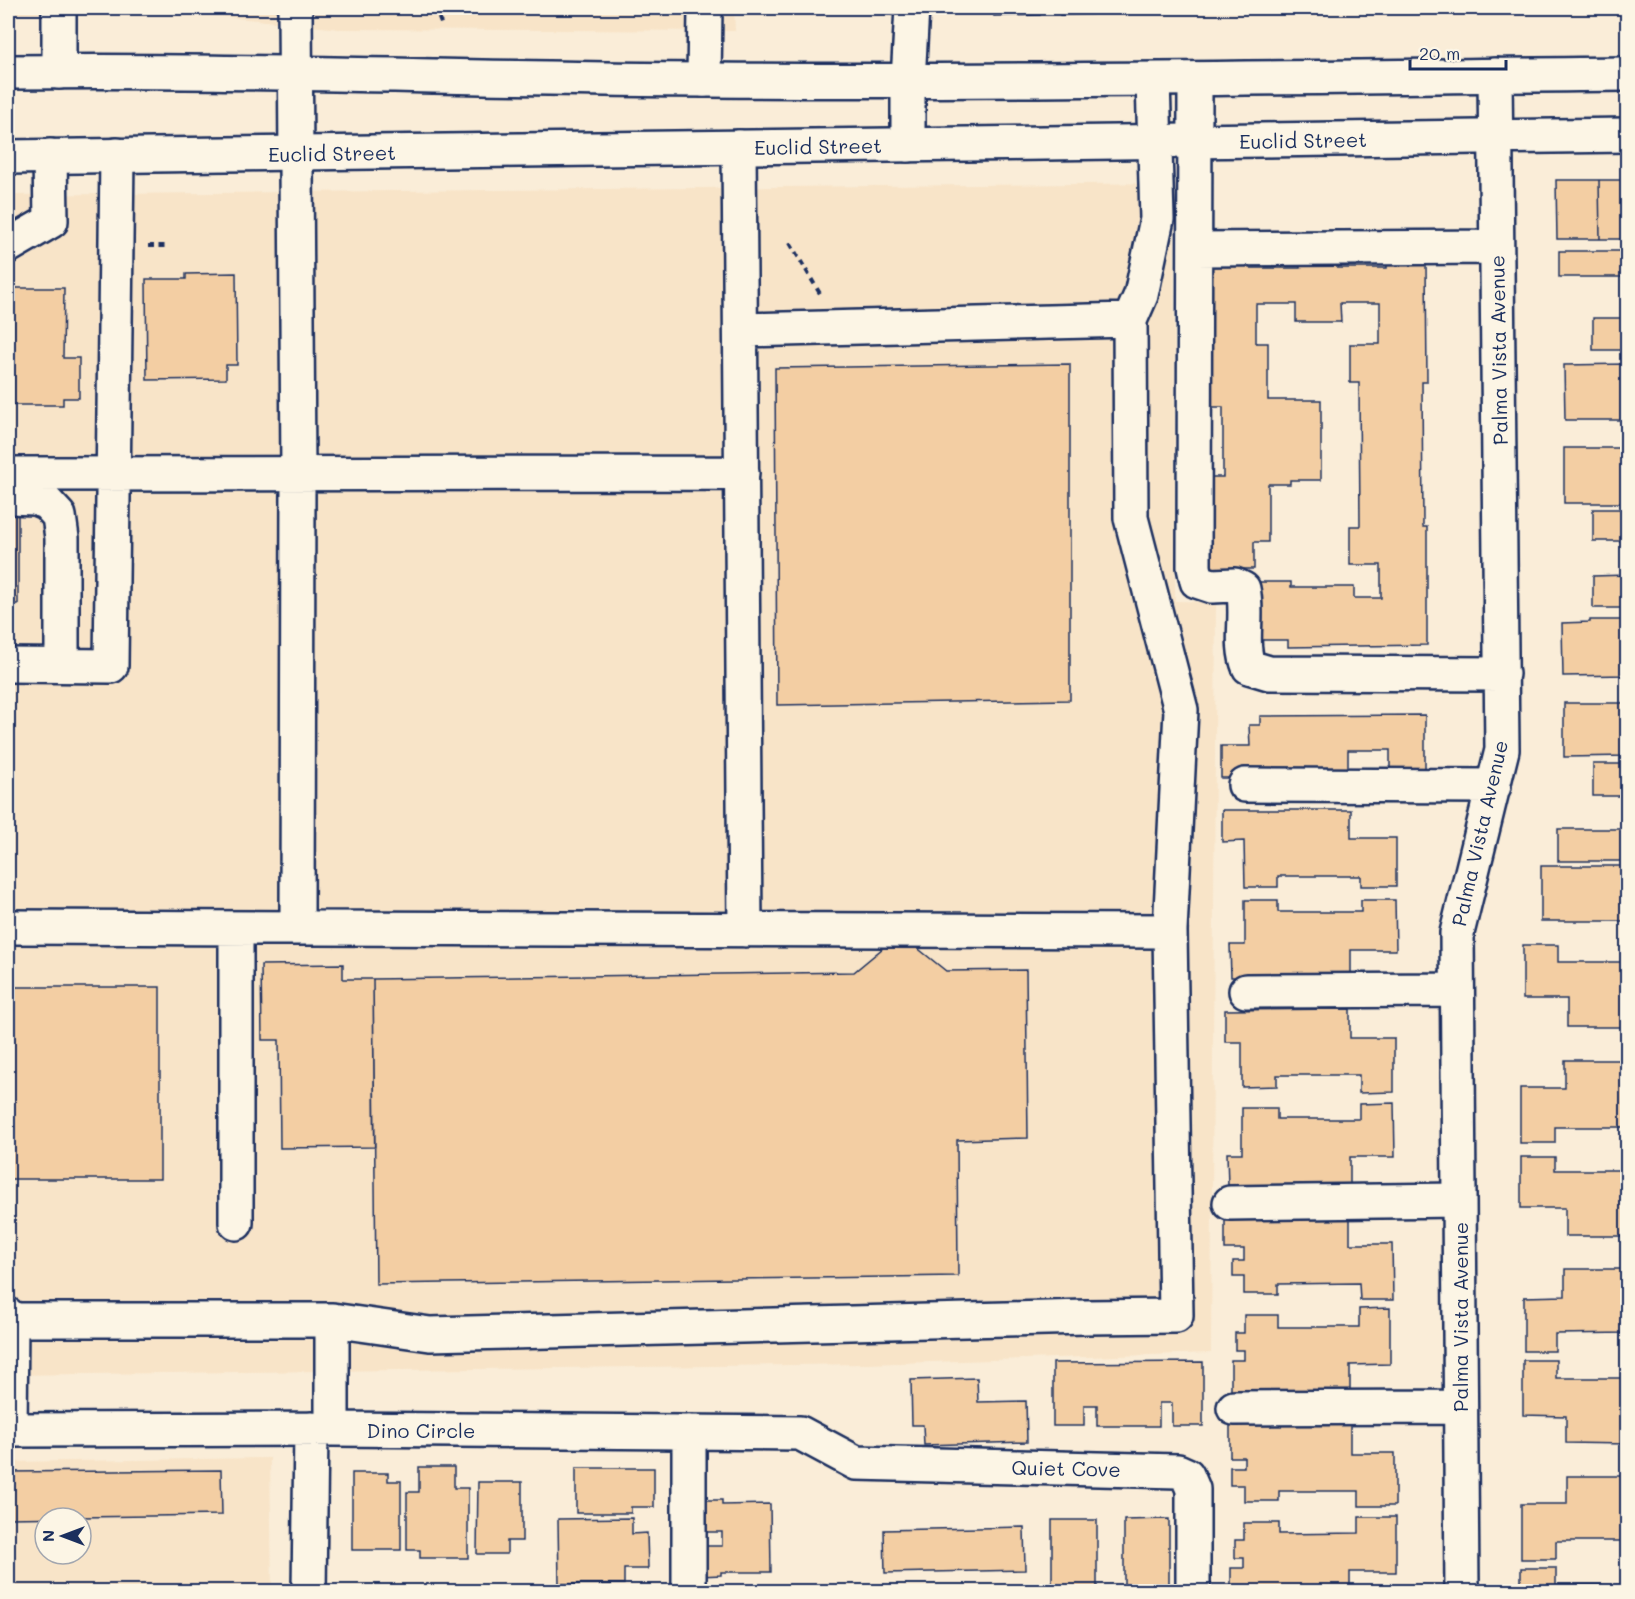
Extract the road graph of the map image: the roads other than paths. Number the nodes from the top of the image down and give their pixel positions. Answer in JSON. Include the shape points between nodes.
{"nodes":[{"id":1,"x":59,"y":8,"type":"edge"},
{"id":2,"x":295,"y":8,"type":"edge"},
{"id":3,"x":705,"y":8,"type":"edge"},
{"id":4,"x":912,"y":8,"type":"edge"},
{"id":5,"x":8,"y":72,"type":"edge"},
{"id":6,"x":59,"y":72,"type":"junction"},
{"id":7,"x":296,"y":72,"type":"junction"},
{"id":8,"x":1628,"y":74,"type":"edge"},
{"id":9,"x":1495,"y":75,"type":"junction"},
{"id":10,"x":1195,"y":79,"type":"junction"},
{"id":11,"x":704,"y":80,"type":"junction"},
{"id":12,"x":1153,"y":80,"type":"junction"},
{"id":13,"x":908,"y":81,"type":"junction"},
{"id":14,"x":1628,"y":135,"type":"edge"},
{"id":15,"x":1495,"y":137,"type":"junction"},
{"id":16,"x":1195,"y":141,"type":"junction"},
{"id":17,"x":1154,"y":142,"type":"junction"},
{"id":18,"x":908,"y":145,"type":"junction"},
{"id":19,"x":740,"y":147,"type":"junction"},
{"id":20,"x":296,"y":153,"type":"junction"},
{"id":21,"x":117,"y":155,"type":"junction"},
{"id":22,"x":50,"y":156,"type":"junction"},
{"id":23,"x":8,"y":157,"type":"edge"},
{"id":24,"x":8,"y":246,"type":"edge"},
{"id":25,"x":1496,"y":247,"type":"junction"},
{"id":26,"x":1195,"y":249,"type":"junction"},
{"id":27,"x":1130,"y":320,"type":"junction"},
{"id":28,"x":741,"y":330,"type":"junction"},
{"id":29,"x":298,"y":473,"type":"junction"},
{"id":30,"x":742,"y":473,"type":"junction"},
{"id":31,"x":8,"y":474,"type":"edge"},
{"id":32,"x":114,"y":474,"type":"junction"},
{"id":33,"x":8,"y":497,"type":"edge"},
{"id":34,"x":8,"y":665,"type":"edge"},
{"id":35,"x":62,"y":665,"type":"junction"},
{"id":36,"x":1502,"y":674,"type":"junction"},
{"id":37,"x":1245,"y":785,"type":"dead end"},
{"id":38,"x":1494,"y":786,"type":"junction"},
{"id":39,"x":8,"y":927,"type":"edge"},
{"id":40,"x":236,"y":928,"type":"junction"},
{"id":41,"x":297,"y":928,"type":"junction"},
{"id":42,"x":745,"y":930,"type":"junction"},
{"id":43,"x":1170,"y":931,"type":"junction"},
{"id":44,"x":1457,"y":990,"type":"junction"},
{"id":45,"x":1246,"y":991,"type":"dead end"},
{"id":46,"x":1459,"y":1200,"type":"junction"},
{"id":47,"x":1230,"y":1203,"type":"dead end"},
{"id":48,"x":236,"y":1223,"type":"dead end"},
{"id":49,"x":9,"y":1317,"type":"edge"},
{"id":50,"x":332,"y":1320,"type":"junction"},
{"id":51,"x":1460,"y":1407,"type":"junction"},
{"id":52,"x":1234,"y":1408,"type":"dead end"},
{"id":53,"x":321,"y":1429,"type":"junction"},
{"id":54,"x":9,"y":1430,"type":"edge"},
{"id":55,"x":688,"y":1432,"type":"junction"},
{"id":56,"x":830,"y":1449,"type":"joint"},
{"id":57,"x":309,"y":1592,"type":"edge"},
{"id":58,"x":688,"y":1592,"type":"edge"},
{"id":59,"x":1193,"y":1592,"type":"edge"},
{"id":60,"x":1462,"y":1592,"type":"edge"}],
"edges":[{"from":1,"to":6,"type":"main road"},
{"from":2,"to":7,"type":"main road"},
{"from":3,"to":11,"type":"main road"},
{"from":4,"to":13,"type":"main road"},
{"from":5,"to":6,"type":"main road"},
{"from":6,"to":7,"type":"main road"},
{"from":7,"to":11,"type":"main road"},
{"from":7,"to":20,"type":"main road"},
{"from":8,"to":9,"type":"main road"},
{"from":9,"to":10,"type":"main road"},
{"from":9,"to":15,"type":"main road","name":"Palma Vista Avenue"},
{"from":10,"to":12,"type":"main road"},
{"from":10,"to":16,"type":"main road"},
{"from":11,"to":13,"type":"main road"},
{"from":12,"to":13,"type":"main road"},
{"from":12,"to":17,"type":"main road"},
{"from":13,"to":18,"type":"main road"},
{"from":14,"to":15,"type":"main road","name":"Euclid Street"},
{"from":15,"to":16,"type":"main road","name":"Euclid Street"},
{"from":15,"to":25,"type":"main road","name":"Palma Vista Avenue"},
{"from":16,"to":17,"type":"main road","name":"Euclid Street"},
{"from":16,"to":26,"type":"main road"},
{"from":17,"to":18,"type":"main road","name":"Euclid Street"},
{"from":17,"to":27,"type":"main road","via":[[1157,219],[1141,295]]},
{"from":18,"to":19,"type":"main road","name":"Euclid Street"},
{"from":19,"to":20,"type":"main road","name":"Euclid Street"},
{"from":19,"to":28,"type":"main road"},
{"from":20,"to":21,"type":"main road","name":"Euclid Street"},
{"from":20,"to":29,"type":"main road"},
{"from":21,"to":22,"type":"main road","name":"Euclid Street"},
{"from":21,"to":32,"type":"main road"},
{"from":22,"to":23,"type":"main road","name":"Euclid Street"},
{"from":22,"to":24,"type":"main road","via":[[51,221]]},
{"from":25,"to":26,"type":"main road"},
{"from":25,"to":36,"type":"main road","name":"Palma Vista Avenue"},
{"from":26,"to":36,"type":"main road","via":[[1194,567],[1197,580],[1212,586],[1234,585],[1243,589],[1244,654],[1249,667],[1269,673]]},
{"from":27,"to":28,"type":"main road"},
{"from":27,"to":43,"type":"main road","via":[[1131,518],[1181,710]]},
{"from":28,"to":30,"type":"main road"},
{"from":29,"to":30,"type":"main road"},
{"from":29,"to":32,"type":"main road"},
{"from":29,"to":41,"type":"main road"},
{"from":30,"to":42,"type":"main road"},
{"from":31,"to":32,"type":"main road"},
{"from":32,"to":35,"type":"main road","via":[[111,666]]},
{"from":33,"to":35,"type":"main road","via":[[34,498],[47,503],[59,516]]},
{"from":34,"to":35,"type":"main road"},
{"from":36,"to":38,"type":"main road","name":"Palma Vista Avenue","via":[[1502,750]]},
{"from":37,"to":38,"type":"main road"},
{"from":38,"to":44,"type":"main road","name":"Palma Vista Avenue","via":[[1457,933]]},
{"from":39,"to":40,"type":"main road"},
{"from":40,"to":41,"type":"main road"},
{"from":40,"to":48,"type":"main road"},
{"from":41,"to":42,"type":"main road"},
{"from":42,"to":43,"type":"main road"},
{"from":43,"to":50,"type":"main road","via":[[1176,1316],[430,1334]]},
{"from":44,"to":45,"type":"main road"},
{"from":44,"to":46,"type":"main road","name":"Palma Vista Avenue"},
{"from":46,"to":47,"type":"main road"},
{"from":46,"to":51,"type":"main road","name":"Palma Vista Avenue"},
{"from":49,"to":50,"type":"main road"},
{"from":49,"to":54,"type":"main road"},
{"from":50,"to":53,"type":"main road"},
{"from":51,"to":52,"type":"main road"},
{"from":51,"to":60,"type":"main road","name":"Palma Vista Avenue"},
{"from":53,"to":54,"type":"main road","name":"Dino Circle"},
{"from":53,"to":55,"type":"main road","name":"Dino Circle"},
{"from":53,"to":57,"type":"main road"},
{"from":55,"to":56,"type":"main road","name":"Dino Circle","via":[[800,1433]]},
{"from":55,"to":58,"type":"main road"},
{"from":56,"to":59,"type":"main road","name":"Quiet Cove","via":[[856,1463],[1178,1471],[1187,1475],[1193,1488]]}]}
